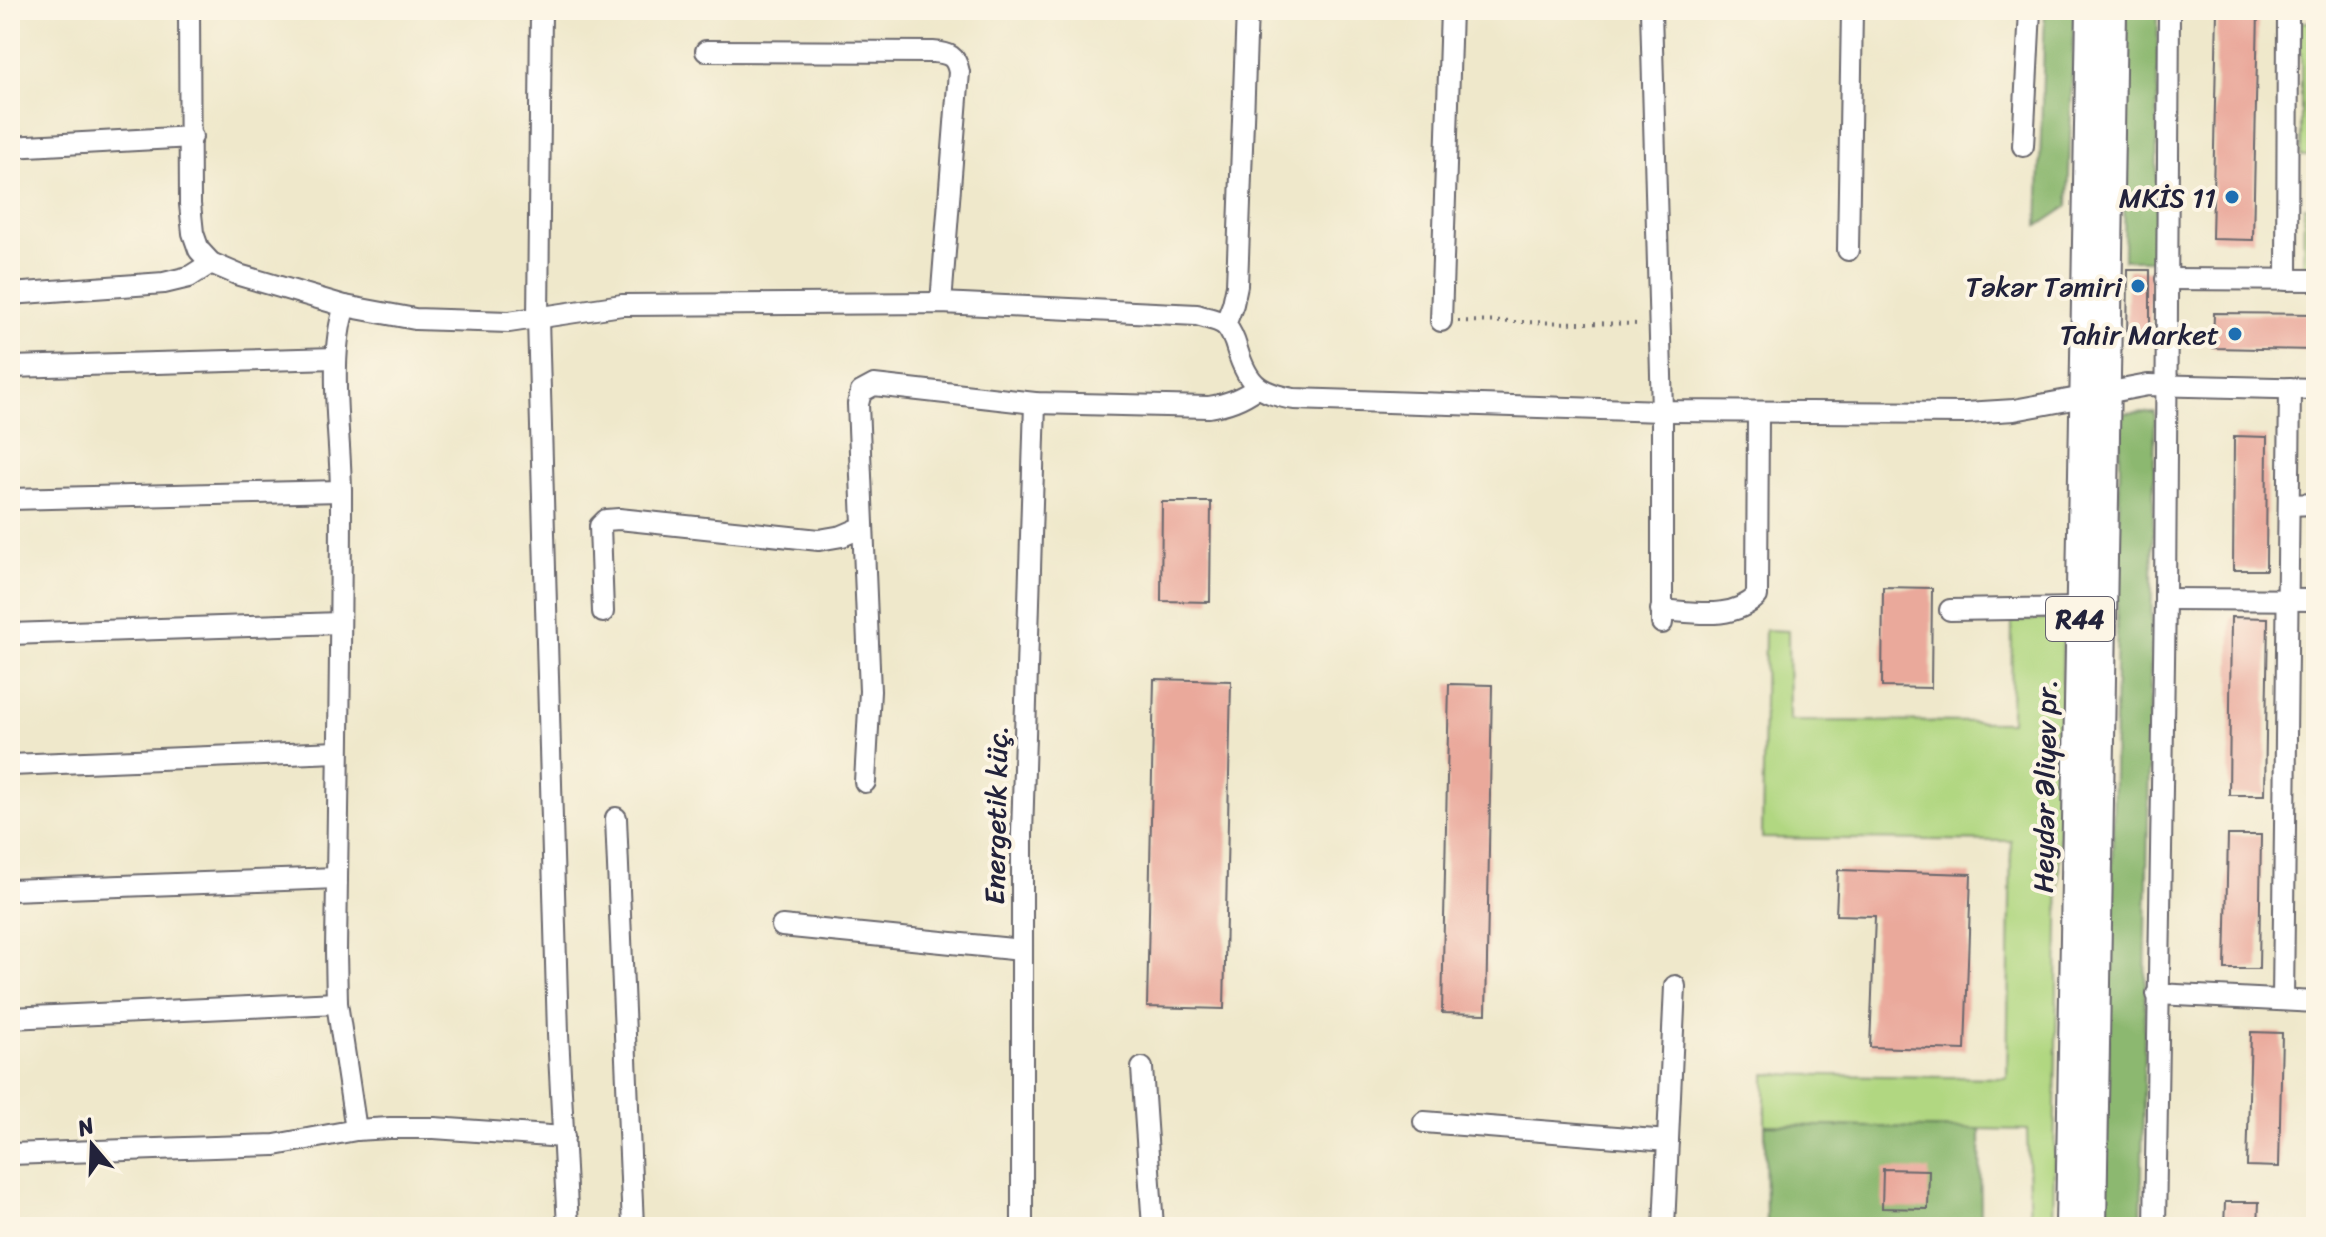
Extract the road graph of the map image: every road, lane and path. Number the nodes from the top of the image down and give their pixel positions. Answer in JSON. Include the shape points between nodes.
{"nodes":[{"id":1,"x":189,"y":10,"type":"edge"},
{"id":2,"x":541,"y":10,"type":"edge"},
{"id":3,"x":1247,"y":10,"type":"edge"},
{"id":4,"x":1451,"y":10,"type":"edge"},
{"id":5,"x":1651,"y":10,"type":"edge"},
{"id":6,"x":1852,"y":10,"type":"edge"},
{"id":7,"x":2030,"y":10,"type":"edge"},
{"id":8,"x":2090,"y":10,"type":"edge"},
{"id":9,"x":2113,"y":10,"type":"edge"},
{"id":10,"x":2169,"y":10,"type":"edge"},
{"id":11,"x":2288,"y":10,"type":"edge"},
{"id":12,"x":706,"y":51,"type":"dead end"},
{"id":13,"x":192,"y":137,"type":"junction"},
{"id":14,"x":2023,"y":146,"type":"dead end"},
{"id":15,"x":10,"y":147,"type":"edge"},
{"id":16,"x":1848,"y":250,"type":"dead end"},
{"id":17,"x":211,"y":263,"type":"junction"},
{"id":18,"x":2166,"y":279,"type":"junction"},
{"id":19,"x":2287,"y":280,"type":"junction"},
{"id":20,"x":2316,"y":280,"type":"edge"},
{"id":21,"x":10,"y":294,"type":"edge"},
{"id":22,"x":941,"y":303,"type":"junction"},
{"id":23,"x":345,"y":306,"type":"junction"},
{"id":24,"x":538,"y":319,"type":"junction"},
{"id":25,"x":1441,"y":321,"type":"joint"},
{"id":26,"x":1660,"y":324,"type":"junction"},
{"id":27,"x":1225,"y":325,"type":"junction"},
{"id":28,"x":336,"y":358,"type":"junction"},
{"id":29,"x":10,"y":367,"type":"edge"},
{"id":30,"x":2167,"y":384,"type":"junction"},
{"id":31,"x":1257,"y":388,"type":"junction"},
{"id":32,"x":2290,"y":388,"type":"junction"},
{"id":33,"x":2316,"y":389,"type":"edge"},
{"id":34,"x":2096,"y":394,"type":"junction"},
{"id":35,"x":1035,"y":403,"type":"junction"},
{"id":36,"x":1662,"y":411,"type":"junction"},
{"id":37,"x":1758,"y":412,"type":"junction"},
{"id":38,"x":341,"y":491,"type":"junction"},
{"id":39,"x":10,"y":499,"type":"edge"},
{"id":40,"x":2316,"y":504,"type":"edge"},
{"id":41,"x":2289,"y":505,"type":"junction"},
{"id":42,"x":863,"y":527,"type":"junction"},
{"id":43,"x":2165,"y":599,"type":"junction"},
{"id":44,"x":2287,"y":599,"type":"junction"},
{"id":45,"x":2316,"y":600,"type":"edge"},
{"id":46,"x":2080,"y":608,"type":"junction"},
{"id":47,"x":1950,"y":610,"type":"dead end"},
{"id":48,"x":603,"y":612,"type":"dead end"},
{"id":49,"x":339,"y":623,"type":"junction"},
{"id":50,"x":10,"y":634,"type":"edge"},
{"id":51,"x":337,"y":752,"type":"junction"},
{"id":52,"x":10,"y":765,"type":"edge"},
{"id":53,"x":865,"y":782,"type":"dead end"},
{"id":54,"x":616,"y":818,"type":"dead end"},
{"id":55,"x":337,"y":878,"type":"junction"},
{"id":56,"x":10,"y":890,"type":"edge"},
{"id":57,"x":782,"y":926,"type":"dead end"},
{"id":58,"x":1022,"y":950,"type":"junction"},
{"id":59,"x":1675,"y":986,"type":"dead end"},
{"id":60,"x":2157,"y":994,"type":"junction"},
{"id":61,"x":2283,"y":1000,"type":"junction"},
{"id":62,"x":2316,"y":1002,"type":"edge"},
{"id":63,"x":337,"y":1003,"type":"junction"},
{"id":64,"x":10,"y":1018,"type":"edge"},
{"id":65,"x":1142,"y":1068,"type":"dead end"},
{"id":66,"x":1424,"y":1122,"type":"dead end"},
{"id":67,"x":356,"y":1130,"type":"junction"},
{"id":68,"x":564,"y":1137,"type":"junction"},
{"id":69,"x":1668,"y":1141,"type":"junction"},
{"id":70,"x":10,"y":1154,"type":"edge"},
{"id":71,"x":568,"y":1227,"type":"edge"},
{"id":72,"x":633,"y":1227,"type":"edge"},
{"id":73,"x":1022,"y":1227,"type":"edge"},
{"id":74,"x":1153,"y":1227,"type":"edge"},
{"id":75,"x":1664,"y":1227,"type":"edge"},
{"id":76,"x":2069,"y":1227,"type":"edge"},
{"id":77,"x":2093,"y":1227,"type":"edge"},
{"id":78,"x":2155,"y":1227,"type":"edge"}],
"edges":[{"from":1,"to":13,"type":"street"},
{"from":2,"to":24,"type":"street"},
{"from":3,"to":27,"type":"street","via":[[1237,285]]},
{"from":4,"to":25,"type":"street"},
{"from":5,"to":26,"type":"street"},
{"from":6,"to":16,"type":"street"},
{"from":7,"to":14,"type":"street"},
{"from":8,"to":34,"type":"main road","name":"Heydər Əliyev pr.","number":"R44"},
{"from":9,"to":34,"type":"main road","name":"Heydər Əliyev pr.","number":"R44"},
{"from":10,"to":18,"type":"street"},
{"from":11,"to":19,"type":"street"},
{"from":12,"to":22,"type":"street","via":[[933,52],[948,53],[957,61]]},
{"from":13,"to":15,"type":"street"},
{"from":13,"to":17,"type":"street","via":[[193,233]]},
{"from":17,"to":21,"type":"street","via":[[189,277],[164,283]]},
{"from":17,"to":23,"type":"street"},
{"from":18,"to":19,"type":"street"},
{"from":18,"to":30,"type":"street"},
{"from":19,"to":20,"type":"street"},
{"from":22,"to":24,"type":"street","via":[[622,305]]},
{"from":22,"to":27,"type":"street","via":[[1197,315]]},
{"from":23,"to":24,"type":"street","via":[[415,319]]},
{"from":23,"to":28,"type":"street"},
{"from":24,"to":68,"type":"street"},
{"from":25,"to":26,"type":"path"},
{"from":26,"to":36,"type":"street"},
{"from":27,"to":31,"type":"street"},
{"from":28,"to":29,"type":"street"},
{"from":28,"to":38,"type":"street"},
{"from":30,"to":32,"type":"street"},
{"from":30,"to":34,"type":"street"},
{"from":30,"to":43,"type":"street"},
{"from":31,"to":35,"type":"street","via":[[1243,398],[1209,407]]},
{"from":31,"to":36,"type":"street","via":[[1294,399]]},
{"from":32,"to":33,"type":"street"},
{"from":32,"to":41,"type":"street"},
{"from":34,"to":37,"type":"street","via":[[1966,413]]},
{"from":34,"to":46,"type":"main road","name":"Heydər Əliyev pr.","number":"R44"},
{"from":34,"to":77,"type":"main road","name":"Heydər Əliyev pr.","number":"R44"},
{"from":35,"to":42,"type":"street","via":[[874,385],[861,392]]},
{"from":35,"to":58,"type":"street","name":"Energetik küç."},
{"from":36,"to":37,"type":"street"},
{"from":36,"to":37,"type":"street","via":[[1662,617],[1729,613],[1757,596]]},
{"from":38,"to":39,"type":"street"},
{"from":38,"to":49,"type":"street"},
{"from":40,"to":41,"type":"street"},
{"from":41,"to":44,"type":"street"},
{"from":42,"to":48,"type":"street","via":[[819,540],[606,520],[600,526]]},
{"from":42,"to":53,"type":"street","via":[[870,691]]},
{"from":43,"to":44,"type":"street"},
{"from":43,"to":60,"type":"street"},
{"from":44,"to":45,"type":"street"},
{"from":44,"to":61,"type":"street"},
{"from":46,"to":47,"type":"street"},
{"from":46,"to":76,"type":"main road","name":"Heydər Əliyev pr.","number":"R44"},
{"from":49,"to":50,"type":"street"},
{"from":49,"to":51,"type":"street"},
{"from":51,"to":52,"type":"street"},
{"from":51,"to":55,"type":"street"},
{"from":54,"to":72,"type":"street"},
{"from":55,"to":56,"type":"street"},
{"from":55,"to":63,"type":"street"},
{"from":57,"to":58,"type":"street"},
{"from":58,"to":73,"type":"street","name":"Energetik küç."},
{"from":59,"to":69,"type":"street"},
{"from":60,"to":61,"type":"street"},
{"from":60,"to":78,"type":"street"},
{"from":61,"to":62,"type":"street"},
{"from":63,"to":64,"type":"street"},
{"from":63,"to":67,"type":"street"},
{"from":65,"to":74,"type":"street"},
{"from":66,"to":69,"type":"street"},
{"from":67,"to":68,"type":"street","via":[[434,1128]]},
{"from":67,"to":70,"type":"street","via":[[275,1145]]},
{"from":68,"to":71,"type":"street"},
{"from":69,"to":75,"type":"street"}]}
